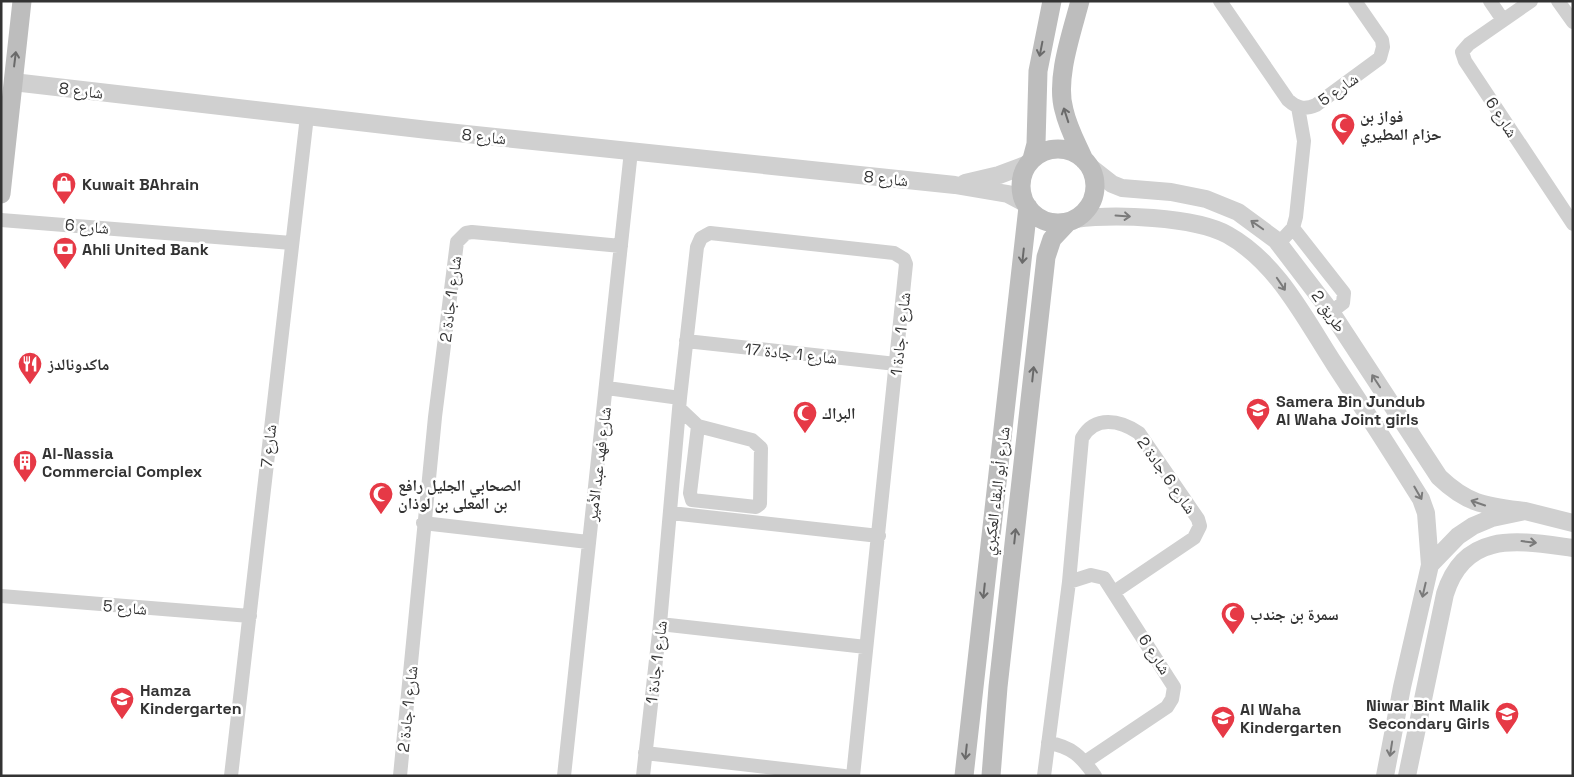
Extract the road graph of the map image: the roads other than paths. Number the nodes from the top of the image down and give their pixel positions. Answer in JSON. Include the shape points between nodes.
{"nodes":[{"id":1,"x":22,"y":1,"type":"edge"},
{"id":2,"x":1052,"y":1,"type":"edge"},
{"id":3,"x":1080,"y":1,"type":"edge"},
{"id":4,"x":1220,"y":1,"type":"edge"},
{"id":5,"x":1355,"y":1,"type":"edge"},
{"id":6,"x":1490,"y":1,"type":"edge"},
{"id":7,"x":1531,"y":1,"type":"edge"},
{"id":8,"x":1558,"y":1,"type":"edge"},
{"id":9,"x":1503,"y":20,"type":"junction"},
{"id":10,"x":1573,"y":22,"type":"edge"},
{"id":11,"x":13,"y":82,"type":"junction"},
{"id":12,"x":1298,"y":108,"type":"junction"},
{"id":13,"x":307,"y":116,"type":"junction"},
{"id":14,"x":632,"y":151,"type":"junction"},
{"id":15,"x":1030,"y":162,"type":"junction"},
{"id":16,"x":1087,"y":163,"type":"junction"},
{"id":17,"x":955,"y":185,"type":"junction"},
{"id":18,"x":1,"y":194,"type":"edge"},
{"id":19,"x":1026,"y":205,"type":"junction"},
{"id":20,"x":1,"y":220,"type":"edge"},
{"id":21,"x":1071,"y":220,"type":"junction"},
{"id":22,"x":1573,"y":224,"type":"edge"},
{"id":23,"x":1293,"y":228,"type":"junction"},
{"id":24,"x":292,"y":243,"type":"junction"},
{"id":25,"x":1279,"y":243,"type":"junction"},
{"id":26,"x":621,"y":246,"type":"junction"},
{"id":27,"x":1331,"y":312,"type":"junction"},
{"id":28,"x":1311,"y":327,"type":"junction"},
{"id":29,"x":686,"y":341,"type":"junction"},
{"id":30,"x":896,"y":364,"type":"junction"},
{"id":31,"x":607,"y":388,"type":"junction"},
{"id":32,"x":680,"y":404,"type":"junction"},
{"id":33,"x":698,"y":426,"type":"junction"},
{"id":34,"x":1416,"y":444,"type":"junction"},
{"id":35,"x":1395,"y":457,"type":"junction"},
{"id":36,"x":1525,"y":511,"type":"junction"},
{"id":37,"x":671,"y":513,"type":"junction"},
{"id":38,"x":424,"y":522,"type":"junction"},
{"id":39,"x":1573,"y":523,"type":"edge"},
{"id":40,"x":879,"y":536,"type":"junction"},
{"id":41,"x":588,"y":542,"type":"junction"},
{"id":42,"x":1573,"y":548,"type":"edge"},
{"id":43,"x":988,"y":559,"type":"junction"},
{"id":44,"x":1430,"y":565,"type":"junction"},
{"id":45,"x":1069,"y":582,"type":"junction"},
{"id":46,"x":1114,"y":592,"type":"junction"},
{"id":47,"x":1,"y":596,"type":"edge"},
{"id":48,"x":250,"y":616,"type":"junction"},
{"id":49,"x":660,"y":624,"type":"junction"},
{"id":50,"x":1414,"y":632,"type":"junction"},
{"id":51,"x":1436,"y":639,"type":"junction"},
{"id":52,"x":866,"y":648,"type":"junction"},
{"id":53,"x":998,"y":687,"type":"junction"},
{"id":54,"x":1402,"y":687,"type":"junction"},
{"id":55,"x":1423,"y":694,"type":"junction"},
{"id":56,"x":1048,"y":743,"type":"junction"},
{"id":57,"x":995,"y":745,"type":"junction"},
{"id":58,"x":645,"y":753,"type":"junction"},
{"id":59,"x":1085,"y":762,"type":"junction"},
{"id":60,"x":231,"y":776,"type":"edge"},
{"id":61,"x":400,"y":776,"type":"edge"},
{"id":62,"x":564,"y":776,"type":"edge"},
{"id":63,"x":643,"y":776,"type":"edge"},
{"id":64,"x":844,"y":776,"type":"edge"},
{"id":65,"x":853,"y":776,"type":"edge"},
{"id":66,"x":964,"y":776,"type":"edge"},
{"id":67,"x":991,"y":776,"type":"edge"},
{"id":68,"x":1001,"y":776,"type":"edge"},
{"id":69,"x":1044,"y":776,"type":"edge"},
{"id":70,"x":1095,"y":776,"type":"edge"},
{"id":71,"x":1385,"y":776,"type":"edge"},
{"id":72,"x":1407,"y":776,"type":"edge"}],
"edges":[{"from":11,"to":1,"type":"main road","one_way":true},
{"from":2,"to":15,"type":"main road","one_way":true,"via":[[1038,71],[1036,144]]},
{"from":16,"to":3,"type":"main road","one_way":true,"via":[[1063,109],[1062,85]]},
{"from":4,"to":12,"type":"street","name":"شارع 5","via":[[1288,100]]},
{"from":5,"to":12,"type":"street","name":"شارع 5","via":[[1382,40],[1380,58],[1316,105]]},
{"from":6,"to":9,"type":"street"},
{"from":7,"to":9,"type":"street","name":"شارع 6"},
{"from":8,"to":10,"type":"street"},
{"from":9,"to":22,"type":"street","name":"شارع 6","via":[[1469,44],[1462,52],[1463,57]]},
{"from":11,"to":13,"type":"street","name":"شارع 8"},
{"from":11,"to":18,"type":"main road"},
{"from":12,"to":23,"type":"street","via":[[1304,141]]},
{"from":13,"to":14,"type":"street","name":"شارع 8"},
{"from":13,"to":24,"type":"street","name":"شارع 7"},
{"from":14,"to":17,"type":"street","name":"شارع 8"},
{"from":14,"to":26,"type":"street","name":"شارع فهد عبد الأمير"},
{"from":15,"to":16,"type":"main road","via":[[1048,150],[1060,149],[1072,152]]},
{"from":15,"to":17,"type":"street","name":"شارع 8","via":[[999,175]]},
{"from":15,"to":19,"type":"main road","via":[[1021,183]]},
{"from":16,"to":21,"type":"main road","via":[[1094,182],[1093,197],[1089,207]]},
{"from":25,"to":16,"type":"street","name":"طريق 2","one_way":true,"via":[[1259,226],[1230,209],[1206,199],[1171,192],[1122,188],[1112,184]]},
{"from":17,"to":19,"type":"street","name":"شارع 8","via":[[1008,194]]},
{"from":19,"to":21,"type":"main road","via":[[1048,222]]},
{"from":19,"to":43,"type":"main road","name":"شارع أبو البقاء العكبري","one_way":true},
{"from":20,"to":24,"type":"street","name":"شارع 6"},
{"from":21,"to":28,"type":"street","name":"طريق 2","one_way":true,"via":[[1101,215],[1208,226],[1258,256],[1272,270]]},
{"from":53,"to":21,"type":"main road","name":"شارع أبو البقاء العكبري","one_way":true,"via":[[1046,257],[1052,239]]},
{"from":23,"to":25,"type":"street"},
{"from":23,"to":27,"type":"street","via":[[1344,293],[1343,303]]},
{"from":24,"to":48,"type":"street","name":"شارع 7"},
{"from":25,"to":27,"type":"street","name":"طريق 2"},
{"from":26,"to":31,"type":"street","name":"شارع فهد عبد الأمير"},
{"from":26,"to":38,"type":"street","name":"شارع 1 جادة 2","via":[[472,232],[460,237],[456,248]]},
{"from":27,"to":28,"type":"street","via":[[1321,308],[1316,310],[1310,317]]},
{"from":34,"to":27,"type":"street","name":"طريق 2","one_way":true},
{"from":28,"to":35,"type":"street","name":"طريق 2"},
{"from":29,"to":30,"type":"street","name":"شارع 1 جادة 17"},
{"from":29,"to":30,"type":"street","name":"شارع 1 جادة 1","via":[[698,247],[705,235],[885,252],[899,255],[907,269]]},
{"from":29,"to":32,"type":"street","name":"شارع 1 جادة 1"},
{"from":30,"to":40,"type":"street","name":"شارع 1 جادة 1"},
{"from":31,"to":32,"type":"street"},
{"from":31,"to":41,"type":"street","name":"شارع فهد عبد الأمير"},
{"from":32,"to":33,"type":"street"},
{"from":32,"to":37,"type":"street","name":"شارع 1 جادة 1"},
{"from":33,"to":33,"type":"street","via":[[752,440],[761,448],[760,504],[756,507],[692,500],[690,492]]},
{"from":34,"to":35,"type":"street","via":[[1414,455],[1407,459]]},
{"from":36,"to":34,"type":"street","name":"طريق 2","one_way":true,"via":[[1478,504],[1454,492]]},
{"from":35,"to":44,"type":"street","name":"طريق 2","one_way":true,"via":[[1426,513]]},
{"from":36,"to":39,"type":"street","name":"طريق 2"},
{"from":36,"to":44,"type":"street","name":"طريق 2","via":[[1473,526],[1458,536]]},
{"from":37,"to":40,"type":"street"},
{"from":37,"to":49,"type":"street","name":"شارع 1 جادة 1"},
{"from":38,"to":41,"type":"street"},
{"from":38,"to":61,"type":"street","name":"شارع 1 جادة 2"},
{"from":40,"to":52,"type":"street","name":"شارع 1 جادة 1"},
{"from":41,"to":62,"type":"street","name":"شارع فهد عبد الأمير"},
{"from":51,"to":42,"type":"street","one_way":true,"via":[[1450,580],[1474,552],[1501,542],[1521,541]]},
{"from":43,"to":53,"type":"main road","via":[[998,557],[1003,563],[995,666]]},
{"from":43,"to":66,"type":"main road","name":"شارع أبو البقاء العكبري","one_way":true},
{"from":44,"to":50,"type":"street","name":"طريق 2","one_way":true},
{"from":45,"to":46,"type":"street","name":"شارع 6","via":[[1098,576],[1104,578]]},
{"from":45,"to":46,"type":"street","name":"شارع 6 جادة 2","via":[[1082,438],[1094,424],[1114,422],[1131,427],[1145,440],[1200,526],[1194,538]]},
{"from":45,"to":56,"type":"street"},
{"from":46,"to":59,"type":"street","name":"شارع 6","via":[[1171,680],[1174,691],[1167,707]]},
{"from":47,"to":48,"type":"street","name":"شارع 5"},
{"from":48,"to":60,"type":"street","name":"شارع 7"},
{"from":49,"to":52,"type":"street"},
{"from":49,"to":58,"type":"street","name":"شارع 1 جادة 1"},
{"from":50,"to":51,"type":"street","via":[[1422,646]]},
{"from":50,"to":54,"type":"street","name":"طريق 2"},
{"from":51,"to":55,"type":"street"},
{"from":52,"to":65,"type":"street","name":"شارع 1 جادة 1"},
{"from":53,"to":57,"type":"main road","name":"شارع أبو البقاء العكبري"},
{"from":54,"to":55,"type":"street","via":[[1416,683]]},
{"from":54,"to":71,"type":"street","name":"طريق 2","one_way":true},
{"from":55,"to":72,"type":"street"},
{"from":56,"to":59,"type":"street","via":[[1072,749]]},
{"from":56,"to":69,"type":"street"},
{"from":57,"to":67,"type":"main road","name":"شارع أبو البقاء العكبري"},
{"from":57,"to":68,"type":"street"},
{"from":58,"to":63,"type":"street","name":"شارع 1 جادة 1"},
{"from":58,"to":64,"type":"street"},
{"from":59,"to":70,"type":"street"}]}
